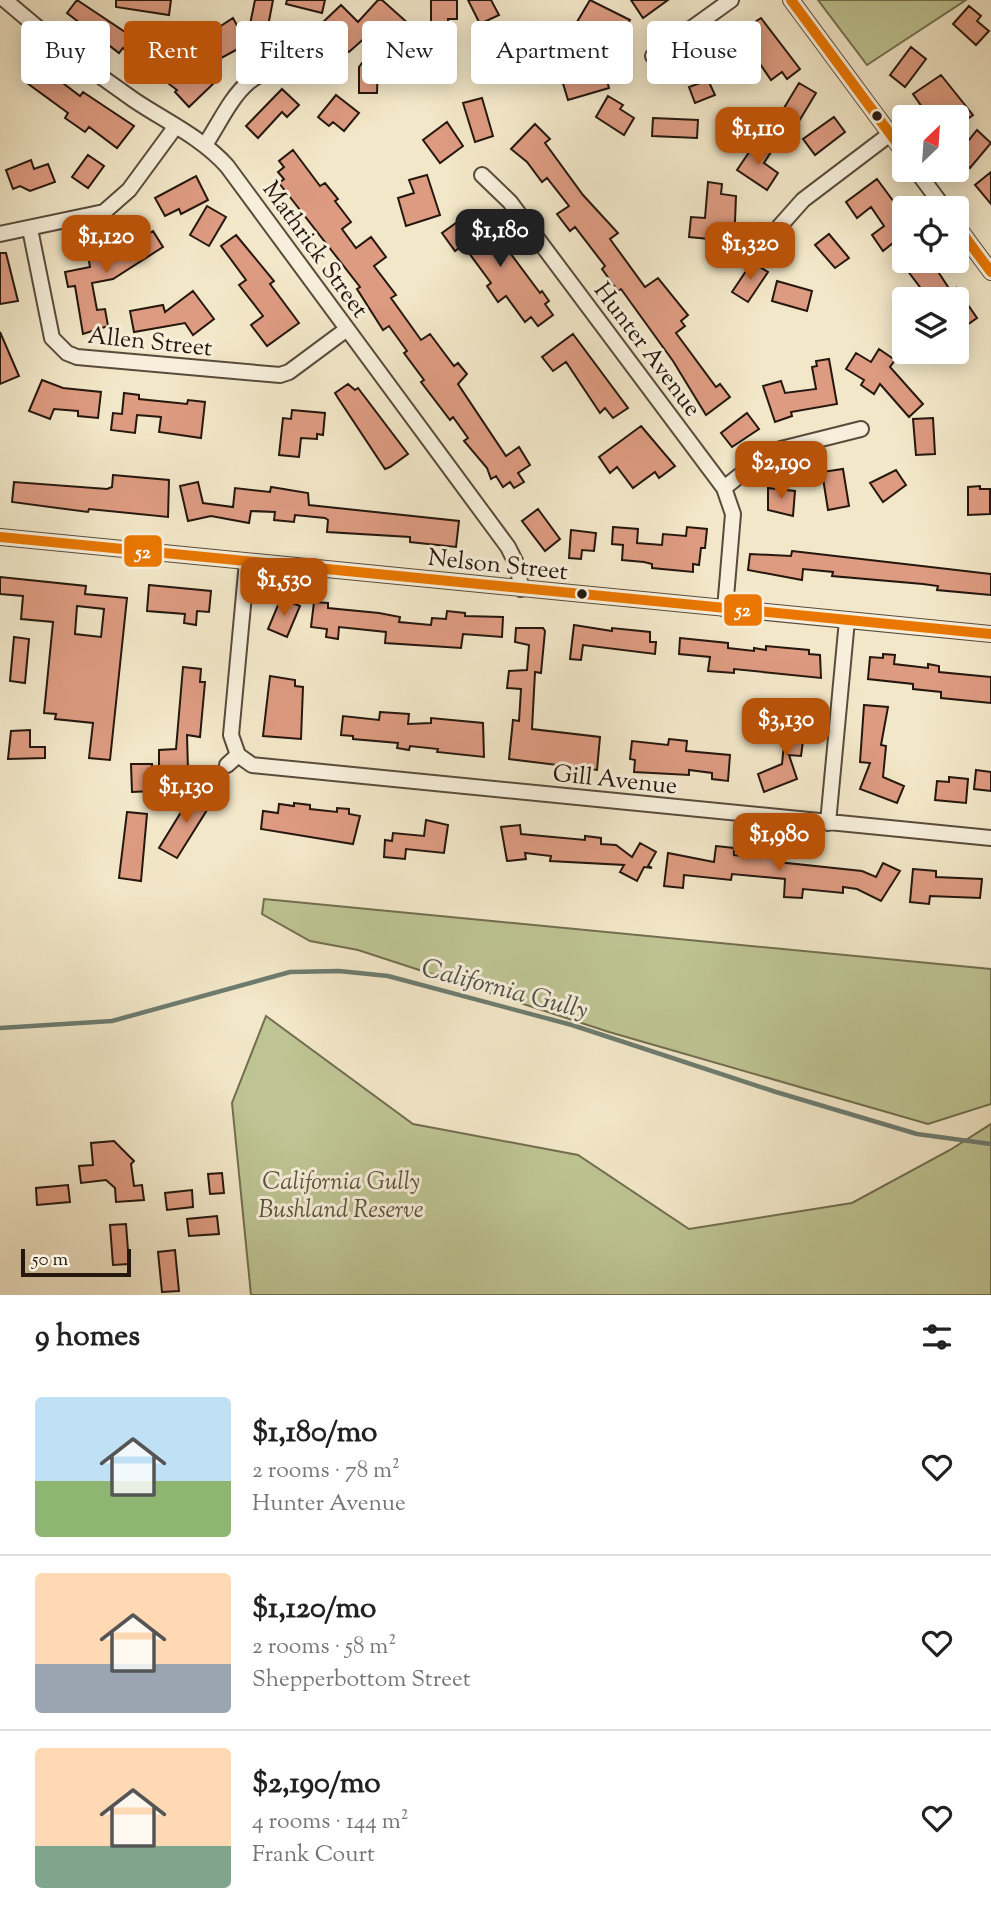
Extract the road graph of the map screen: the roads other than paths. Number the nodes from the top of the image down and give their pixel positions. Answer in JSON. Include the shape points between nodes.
{"nodes":[{"id":1,"x":5,"y":0,"type":"edge"},
{"id":2,"x":731,"y":0,"type":"edge"},
{"id":3,"x":791,"y":0,"type":"edge"},
{"id":4,"x":702,"y":21,"type":"edge"},
{"id":5,"x":246,"y":84,"type":"edge"},
{"id":6,"x":176,"y":126,"type":"junction"},
{"id":7,"x":890,"y":134,"type":"junction"},
{"id":8,"x":892,"y":137,"type":"edge"},
{"id":9,"x":205,"y":145,"type":"junction"},
{"id":10,"x":482,"y":175,"type":"dead end"},
{"id":11,"x":779,"y":227,"type":"dead end"},
{"id":12,"x":30,"y":229,"type":"junction"},
{"id":13,"x":0,"y":234,"type":"edge"},
{"id":14,"x":969,"y":242,"type":"edge"},
{"id":15,"x":991,"y":272,"type":"edge"},
{"id":16,"x":346,"y":329,"type":"junction"},
{"id":17,"x":861,"y":429,"type":"dead end"},
{"id":18,"x":724,"y":488,"type":"junction"},
{"id":19,"x":0,"y":537,"type":"edge"},
{"id":20,"x":247,"y":562,"type":"junction"},
{"id":21,"x":521,"y":589,"type":"junction"},
{"id":22,"x":725,"y":609,"type":"junction"},
{"id":23,"x":847,"y":620,"type":"junction"},
{"id":24,"x":991,"y":634,"type":"edge"},
{"id":25,"x":828,"y":823,"type":"junction"},
{"id":26,"x":991,"y":838,"type":"edge"}],
"edges":[{"from":1,"to":6,"type":"street","name":"Mathrick Street","via":[[95,71]]},
{"from":2,"to":4,"type":"street"},
{"from":3,"to":7,"type":"street"},
{"from":5,"to":9,"type":"street","via":[[226,106]]},
{"from":6,"to":9,"type":"street","name":"Mathrick Street"},
{"from":6,"to":12,"type":"street","via":[[114,206],[95,216]]},
{"from":7,"to":8,"type":"street"},
{"from":7,"to":11,"type":"street","via":[[803,200]]},
{"from":9,"to":16,"type":"street","name":"Mathrick Street","via":[[227,166]]},
{"from":10,"to":18,"type":"street","name":"Hunter Avenue","via":[[509,202]]},
{"from":12,"to":13,"type":"street"},
{"from":12,"to":16,"type":"street","name":"Allen Street","via":[[52,338],[77,357],[280,375]]},
{"from":14,"to":15,"type":"street"},
{"from":16,"to":21,"type":"street","name":"Mathrick Street","via":[[508,547],[518,567]]},
{"from":17,"to":18,"type":"street","via":[[781,449]]},
{"from":18,"to":22,"type":"street","name":"Hunter Avenue","via":[[733,514]]},
{"from":19,"to":20,"type":"street","name":"Nelson Street"},
{"from":20,"to":21,"type":"street","name":"Nelson Street"},
{"from":20,"to":25,"type":"street","name":"Gill Avenue","via":[[232,760],[275,769]]},
{"from":21,"to":22,"type":"street","name":"Nelson Street"},
{"from":22,"to":23,"type":"street","name":"Nelson Street"},
{"from":23,"to":24,"type":"street","name":"Nelson Street"},
{"from":23,"to":25,"type":"street"},
{"from":25,"to":26,"type":"street","name":"Gill Avenue"}]}
